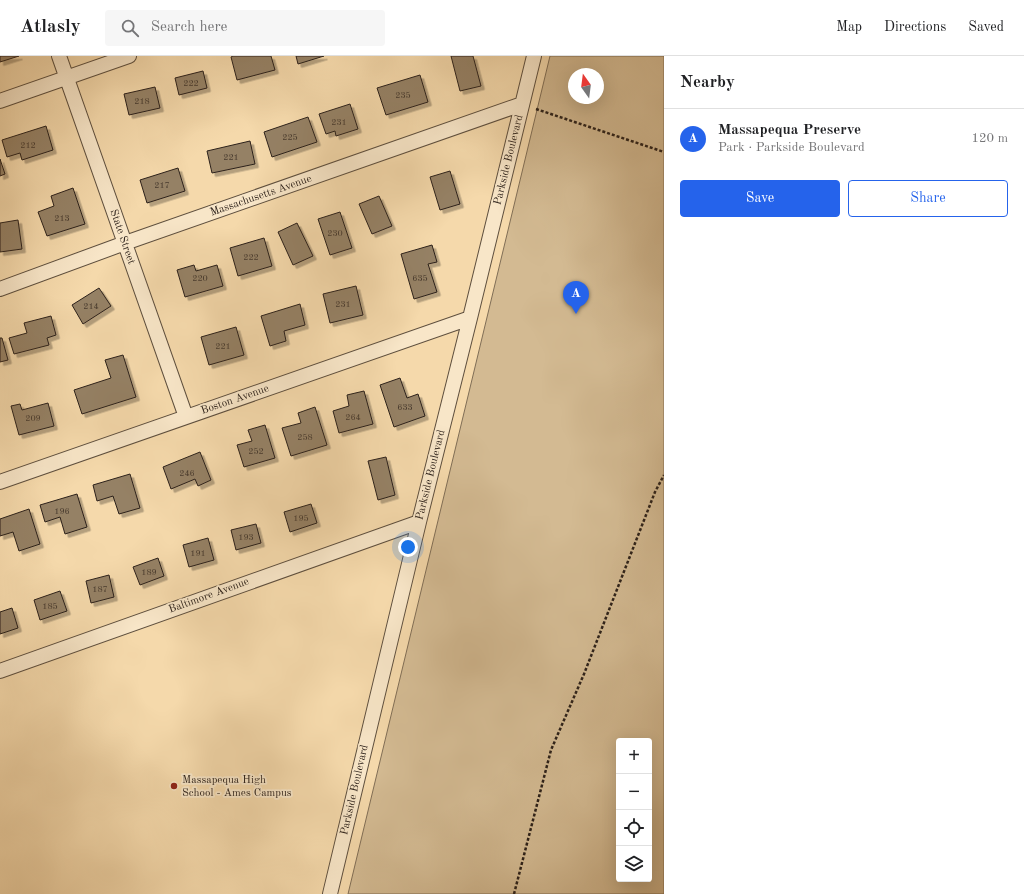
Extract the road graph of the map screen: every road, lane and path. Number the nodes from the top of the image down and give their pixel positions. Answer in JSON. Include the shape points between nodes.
{"nodes":[{"id":1,"x":59,"y":56,"type":"edge"},
{"id":2,"x":129,"y":56,"type":"edge"},
{"id":3,"x":534,"y":56,"type":"edge"},
{"id":4,"x":67,"y":78,"type":"junction"},
{"id":5,"x":0,"y":101,"type":"edge"},
{"id":6,"x":522,"y":104,"type":"junction"},
{"id":7,"x":664,"y":152,"type":"edge"},
{"id":8,"x":125,"y":244,"type":"junction"},
{"id":9,"x":0,"y":289,"type":"edge"},
{"id":10,"x":470,"y":318,"type":"junction"},
{"id":11,"x":186,"y":417,"type":"junction"},
{"id":12,"x":664,"y":475,"type":"edge"},
{"id":13,"x":0,"y":482,"type":"edge"},
{"id":14,"x":419,"y":522,"type":"junction"},
{"id":15,"x":0,"y":671,"type":"edge"},
{"id":16,"x":330,"y":894,"type":"edge"},
{"id":17,"x":514,"y":894,"type":"edge"}],
"edges":[{"from":1,"to":4,"type":"street","name":"State Street"},
{"from":2,"to":4,"type":"street"},
{"from":3,"to":6,"type":"street","name":"Parkside Boulevard"},
{"from":4,"to":5,"type":"street"},
{"from":4,"to":8,"type":"street","name":"State Street"},
{"from":6,"to":7,"type":"path"},
{"from":6,"to":8,"type":"street","name":"Massachusetts Avenue"},
{"from":6,"to":10,"type":"street","name":"Parkside Boulevard"},
{"from":8,"to":9,"type":"street","name":"Massachusetts Avenue"},
{"from":8,"to":11,"type":"street","name":"State Street"},
{"from":10,"to":11,"type":"street","name":"Boston Avenue"},
{"from":10,"to":14,"type":"street","name":"Parkside Boulevard"},
{"from":11,"to":13,"type":"street","name":"Boston Avenue"},
{"from":12,"to":17,"type":"path","via":[[551,750]]},
{"from":14,"to":15,"type":"street","name":"Baltimore Avenue"},
{"from":14,"to":16,"type":"street","name":"Parkside Boulevard"}]}
